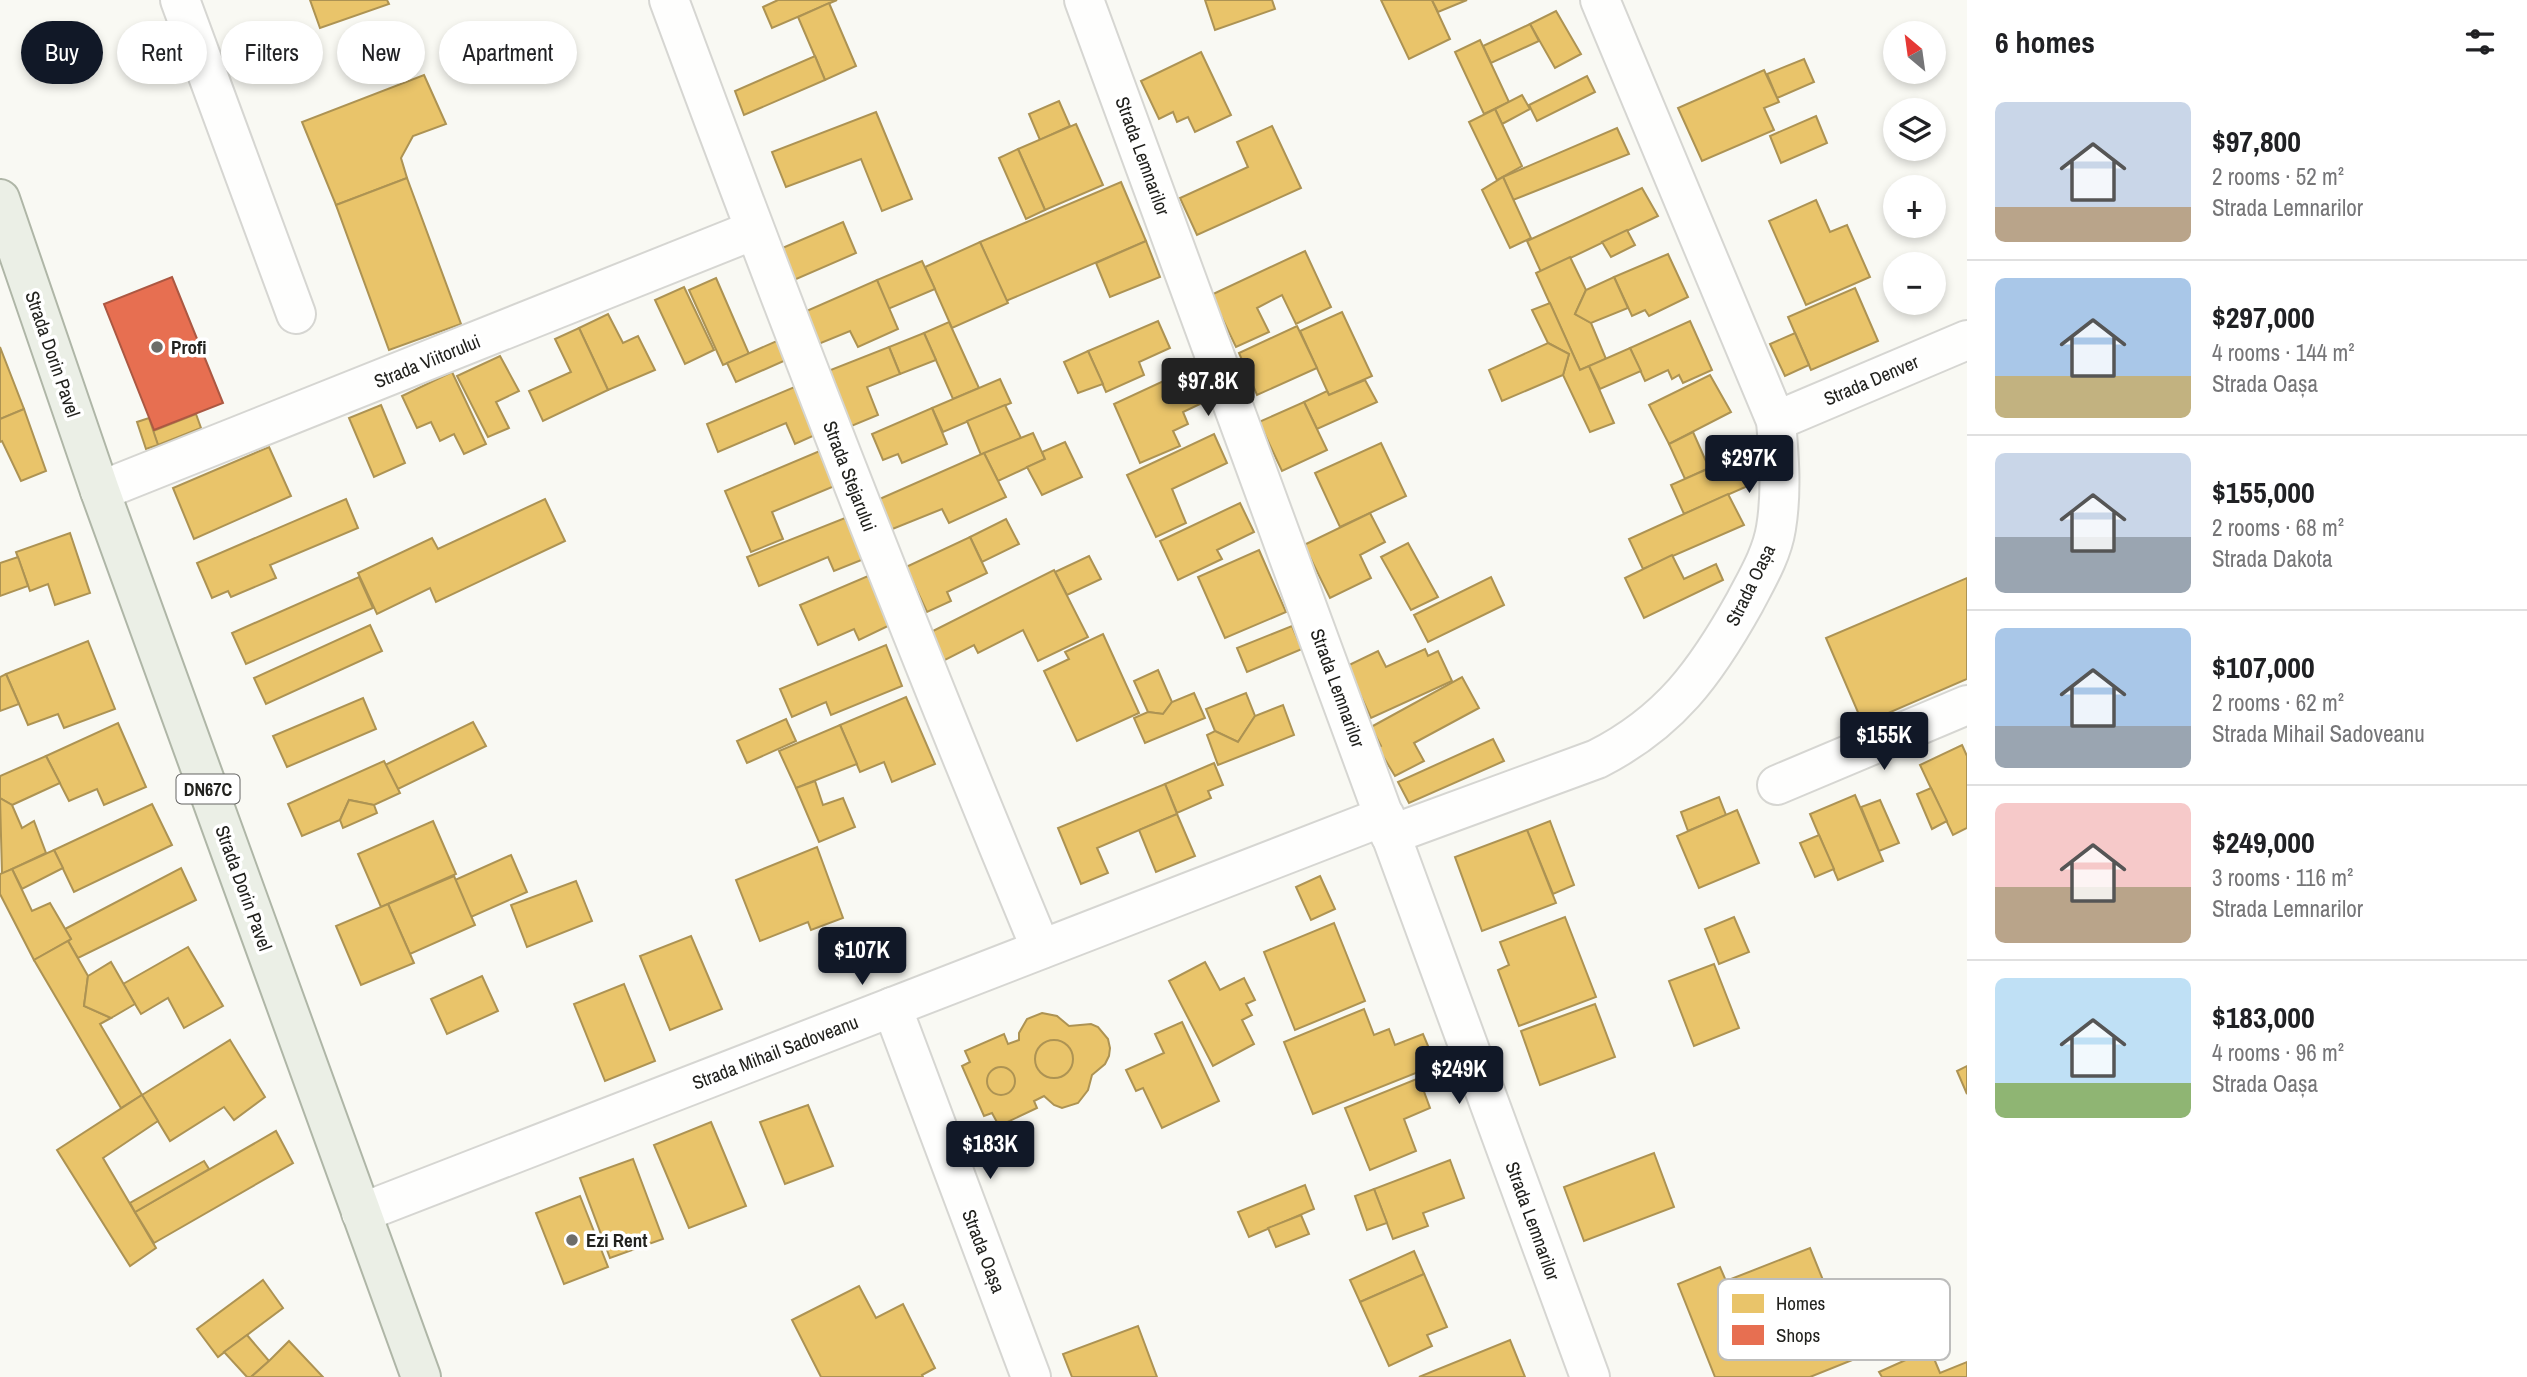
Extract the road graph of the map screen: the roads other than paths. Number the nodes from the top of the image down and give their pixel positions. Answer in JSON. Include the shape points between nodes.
{"nodes":[{"id":1,"x":180,"y":0,"type":"edge"},
{"id":2,"x":669,"y":0,"type":"edge"},
{"id":3,"x":1084,"y":0,"type":"edge"},
{"id":4,"x":1600,"y":0,"type":"edge"},
{"id":5,"x":0,"y":199,"type":"edge"},
{"id":6,"x":754,"y":230,"type":"junction"},
{"id":7,"x":296,"y":314,"type":"dead end"},
{"id":8,"x":1967,"y":340,"type":"edge"},
{"id":9,"x":1776,"y":421,"type":"junction"},
{"id":10,"x":100,"y":491,"type":"junction"},
{"id":11,"x":1967,"y":705,"type":"edge"},
{"id":12,"x":1777,"y":785,"type":"dead end"},
{"id":13,"x":1388,"y":825,"type":"junction"},
{"id":14,"x":1041,"y":949,"type":"junction"},
{"id":15,"x":892,"y":1007,"type":"junction"},
{"id":16,"x":361,"y":1213,"type":"junction"},
{"id":17,"x":421,"y":1377,"type":"edge"},
{"id":18,"x":1031,"y":1377,"type":"edge"},
{"id":19,"x":1590,"y":1377,"type":"edge"}],
"edges":[{"from":1,"to":7,"type":"street"},
{"from":2,"to":6,"type":"street","name":"Strada Stejarului"},
{"from":3,"to":13,"type":"street","name":"Strada Lemnarilor"},
{"from":4,"to":9,"type":"street","name":"Strada Oașa"},
{"from":5,"to":10,"type":"main road","name":"Strada Dorin Pavel","number":"DN67C"},
{"from":6,"to":10,"type":"street","name":"Strada Viitorului"},
{"from":6,"to":14,"type":"street","name":"Strada Stejarului","via":[[947,724]]},
{"from":8,"to":9,"type":"street","name":"Strada Denver"},
{"from":9,"to":13,"type":"street","name":"Strada Oașa","via":[[1780,472],[1776,530],[1760,573],[1732,624],[1702,672],[1674,705],[1625,745],[1597,759]]},
{"from":10,"to":16,"type":"main road","name":"Strada Dorin Pavel","number":"DN67C"},
{"from":11,"to":12,"type":"street"},
{"from":13,"to":14,"type":"street","name":"Strada Mihail Sadoveanu"},
{"from":13,"to":19,"type":"street","name":"Strada Lemnarilor"},
{"from":14,"to":15,"type":"street","name":"Strada Mihail Sadoveanu"},
{"from":15,"to":16,"type":"street","name":"Strada Mihail Sadoveanu"},
{"from":15,"to":18,"type":"street","name":"Strada Oașa"},
{"from":16,"to":17,"type":"main road","name":"Strada Dorin Pavel","number":"DN67C"}]}
